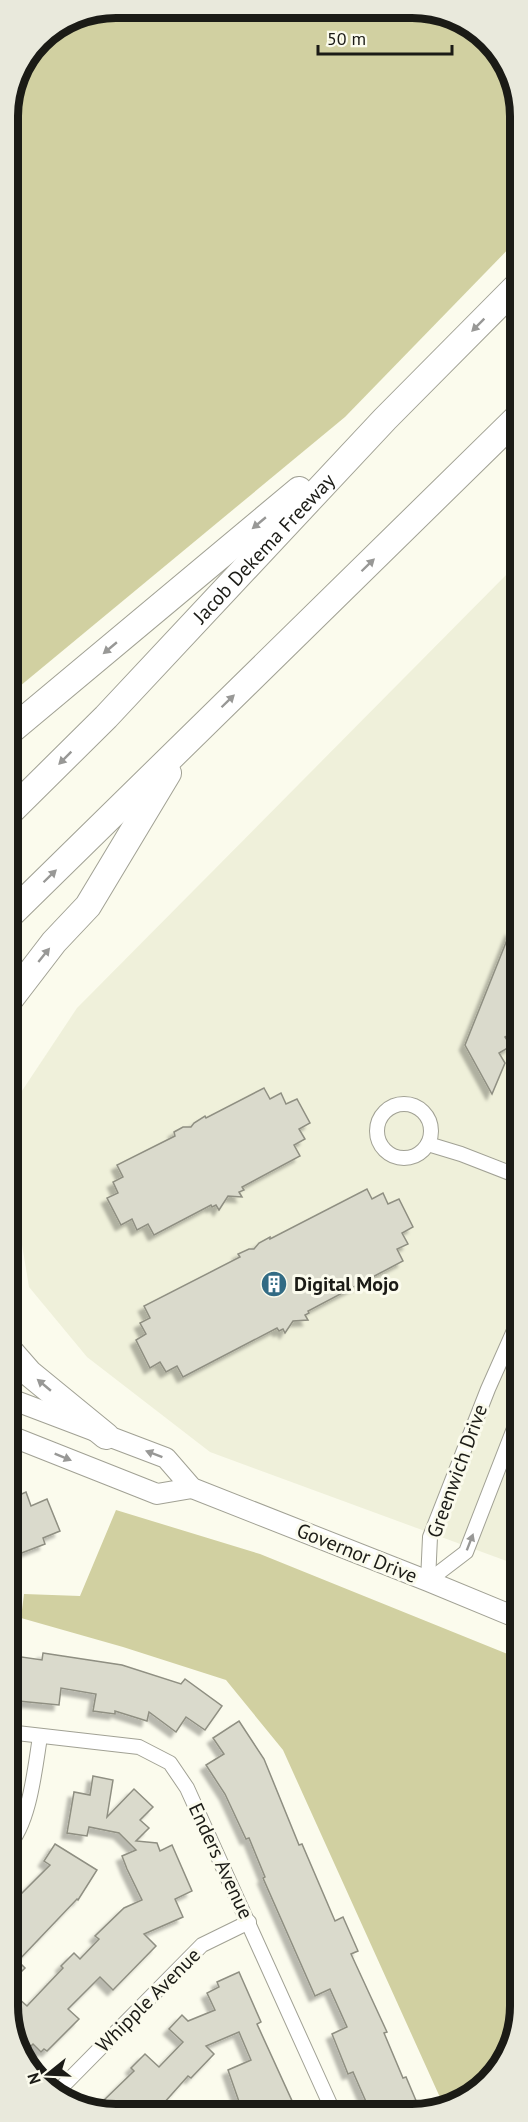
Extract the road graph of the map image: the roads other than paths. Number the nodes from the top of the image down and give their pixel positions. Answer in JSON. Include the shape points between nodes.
{"nodes":[{"id":1,"x":510,"y":293,"type":"edge"},
{"id":2,"x":385,"y":418,"type":"junction"},
{"id":3,"x":510,"y":425,"type":"edge"},
{"id":4,"x":18,"y":725,"type":"edge"},
{"id":5,"x":186,"y":742,"type":"junction"},
{"id":6,"x":18,"y":804,"type":"edge"},
{"id":7,"x":18,"y":907,"type":"edge"},
{"id":8,"x":18,"y":989,"type":"edge"},
{"id":9,"x":428,"y":1144,"type":"junction"},
{"id":10,"x":510,"y":1173,"type":"edge"},
{"id":11,"x":510,"y":1340,"type":"edge"},
{"id":12,"x":18,"y":1360,"type":"edge"},
{"id":13,"x":18,"y":1402,"type":"edge"},
{"id":14,"x":106,"y":1436,"type":"junction"},
{"id":15,"x":18,"y":1439,"type":"edge"},
{"id":16,"x":510,"y":1439,"type":"edge"},
{"id":17,"x":192,"y":1488,"type":"junction"},
{"id":18,"x":428,"y":1581,"type":"junction"},
{"id":19,"x":510,"y":1615,"type":"edge"},
{"id":20,"x":18,"y":1734,"type":"edge"},
{"id":21,"x":40,"y":1737,"type":"junction"},
{"id":22,"x":18,"y":1828,"type":"edge"},
{"id":23,"x":249,"y":1922,"type":"junction"},
{"id":24,"x":61,"y":2087,"type":"edge"},
{"id":25,"x":330,"y":2104,"type":"edge"}],
"edges":[{"from":1,"to":2,"type":"highway","name":"Jacob Dekema Freeway","one_way":true},
{"from":2,"to":4,"type":"highway","one_way":true},
{"from":2,"to":6,"type":"highway","name":"Jacob Dekema Freeway","one_way":true,"via":[[106,717]]},
{"from":5,"to":3,"type":"highway","one_way":true},
{"from":7,"to":5,"type":"highway","one_way":true},
{"from":8,"to":5,"type":"highway","one_way":true,"via":[[88,906]]},
{"from":9,"to":9,"type":"street","via":[[429,1118],[416,1106],[406,1103],[390,1107],[378,1121],[382,1147],[397,1157],[406,1158]]},
{"from":9,"to":10,"type":"street"},
{"from":11,"to":18,"type":"street","name":"Greenwich Drive","via":[[430,1537]]},
{"from":14,"to":12,"type":"highway","one_way":true},
{"from":13,"to":14,"type":"main road","name":"Governor Drive"},
{"from":17,"to":14,"type":"main road","name":"Governor Drive","one_way":true,"via":[[166,1458]]},
{"from":15,"to":17,"type":"main road","one_way":true,"via":[[157,1494]]},
{"from":18,"to":16,"type":"street","name":"Greenwich Drive","one_way":true,"via":[[466,1552]]},
{"from":17,"to":18,"type":"main road","name":"Governor Drive"},
{"from":18,"to":19,"type":"main road","name":"Governor Drive"},
{"from":20,"to":21,"type":"street","name":"Enders Avenue"},
{"from":21,"to":22,"type":"street","via":[[30,1795]]},
{"from":21,"to":23,"type":"street","name":"Enders Avenue","via":[[139,1747],[170,1763],[187,1788]]},
{"from":23,"to":24,"type":"street","name":"Whipple Avenue","via":[[202,1945]]},
{"from":23,"to":25,"type":"street","name":"Enders Avenue"}]}
